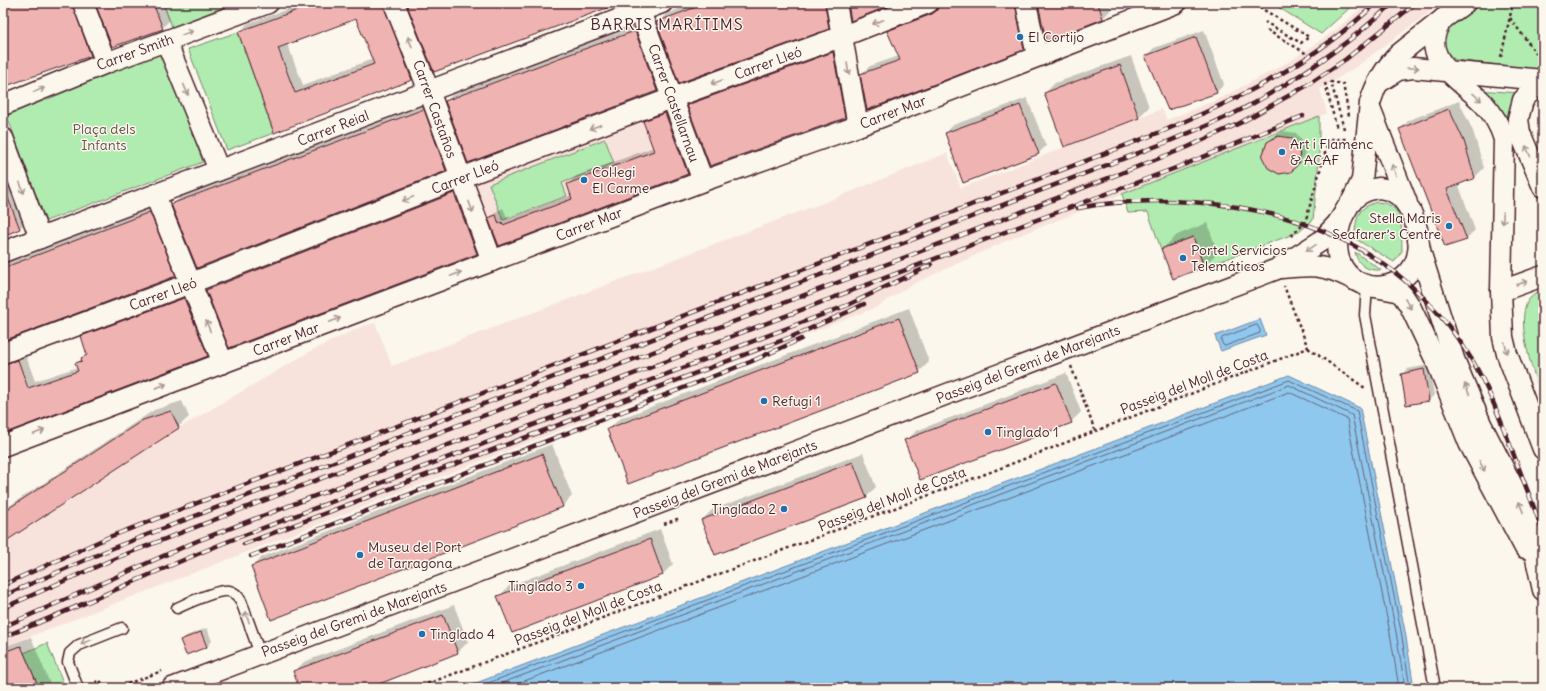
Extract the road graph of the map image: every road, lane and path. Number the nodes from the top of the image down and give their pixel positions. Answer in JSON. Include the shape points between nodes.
{"nodes":[{"id":1,"x":83,"y":3,"type":"edge"},
{"id":2,"x":268,"y":3,"type":"edge"},
{"id":3,"x":394,"y":3,"type":"edge"},
{"id":4,"x":662,"y":3,"type":"edge"},
{"id":5,"x":836,"y":3,"type":"edge"},
{"id":6,"x":928,"y":3,"type":"edge"},
{"id":7,"x":1026,"y":3,"type":"edge"},
{"id":8,"x":1176,"y":3,"type":"edge"},
{"id":9,"x":1465,"y":3,"type":"edge"},
{"id":10,"x":1513,"y":3,"type":"edge"},
{"id":11,"x":639,"y":7,"type":"edge"},
{"id":12,"x":1259,"y":7,"type":"dead end"},
{"id":13,"x":1443,"y":18,"type":"junction"},
{"id":14,"x":1510,"y":18,"type":"junction"},
{"id":15,"x":1264,"y":22,"type":"dead end"},
{"id":16,"x":1267,"y":30,"type":"dead end"},
{"id":17,"x":843,"y":36,"type":"junction"},
{"id":18,"x":166,"y":41,"type":"junction"},
{"id":19,"x":1307,"y":54,"type":"dead end"},
{"id":20,"x":1037,"y":56,"type":"junction"},
{"id":21,"x":1500,"y":62,"type":"dead end"},
{"id":22,"x":106,"y":63,"type":"junction"},
{"id":23,"x":1543,"y":63,"type":"edge"},
{"id":24,"x":1448,"y":71,"type":"junction"},
{"id":25,"x":1543,"y":81,"type":"edge"},
{"id":26,"x":1325,"y":83,"type":"dead end"},
{"id":27,"x":1378,"y":83,"type":"junction"},
{"id":28,"x":429,"y":92,"type":"junction"},
{"id":29,"x":672,"y":98,"type":"junction"},
{"id":30,"x":3,"y":105,"type":"edge"},
{"id":31,"x":1370,"y":108,"type":"junction"},
{"id":32,"x":1350,"y":122,"type":"dead end"},
{"id":33,"x":858,"y":126,"type":"junction"},
{"id":34,"x":1337,"y":129,"type":"dead end"},
{"id":35,"x":1344,"y":129,"type":"dead end"},
{"id":36,"x":3,"y":138,"type":"edge"},
{"id":37,"x":1352,"y":138,"type":"dead end"},
{"id":38,"x":219,"y":170,"type":"junction"},
{"id":39,"x":460,"y":178,"type":"junction"},
{"id":40,"x":703,"y":181,"type":"junction"},
{"id":41,"x":1543,"y":187,"type":"edge"},
{"id":42,"x":155,"y":195,"type":"junction"},
{"id":43,"x":1349,"y":206,"type":"junction"},
{"id":44,"x":1408,"y":206,"type":"junction"},
{"id":45,"x":40,"y":238,"type":"junction"},
{"id":46,"x":1288,"y":238,"type":"dead end"},
{"id":47,"x":1418,"y":240,"type":"junction"},
{"id":48,"x":3,"y":252,"type":"edge"},
{"id":49,"x":492,"y":261,"type":"junction"},
{"id":50,"x":1280,"y":276,"type":"junction"},
{"id":51,"x":1543,"y":276,"type":"edge"},
{"id":52,"x":191,"y":283,"type":"junction"},
{"id":53,"x":1364,"y":284,"type":"junction"},
{"id":54,"x":1501,"y":291,"type":"junction"},
{"id":55,"x":1308,"y":348,"type":"junction"},
{"id":56,"x":3,"y":353,"type":"edge"},
{"id":57,"x":223,"y":363,"type":"junction"},
{"id":58,"x":1070,"y":365,"type":"dead end"},
{"id":59,"x":1380,"y":399,"type":"junction"},
{"id":60,"x":1467,"y":430,"type":"junction"},
{"id":61,"x":1095,"y":431,"type":"junction"},
{"id":62,"x":3,"y":446,"type":"edge"},
{"id":63,"x":1543,"y":449,"type":"edge"},
{"id":64,"x":1543,"y":590,"type":"edge"},
{"id":65,"x":177,"y":608,"type":"dead end"},
{"id":66,"x":122,"y":628,"type":"dead end"},
{"id":67,"x":260,"y":654,"type":"junction"},
{"id":68,"x":88,"y":685,"type":"dead end"},
{"id":69,"x":78,"y":688,"type":"edge"},
{"id":70,"x":104,"y":688,"type":"edge"},
{"id":71,"x":172,"y":688,"type":"edge"},
{"id":72,"x":416,"y":688,"type":"edge"},
{"id":73,"x":1435,"y":688,"type":"edge"}],
"edges":[{"from":1,"to":22,"type":"street"},
{"from":18,"to":2,"type":"street","name":"Carrer Smith","one_way":true},
{"from":28,"to":3,"type":"street","name":"Carrer Castaños","one_way":true},
{"from":4,"to":11,"type":"street","name":"Carrer Reial"},
{"from":5,"to":17,"type":"street"},
{"from":6,"to":17,"type":"street","name":"Carrer Lleó","one_way":true},
{"from":7,"to":20,"type":"street"},
{"from":8,"to":20,"type":"street","name":"Carrer Mar"},
{"from":9,"to":13,"type":"street"},
{"from":10,"to":14,"type":"path"},
{"from":11,"to":28,"type":"street","name":"Carrer Reial"},
{"from":11,"to":29,"type":"street","name":"Carrer Castellarnau"},
{"from":12,"to":15,"type":"path","via":[[1309,37],[1301,43]]},
{"from":13,"to":24,"type":"street","via":[[1435,29],[1433,43],[1437,55]]},
{"from":13,"to":27,"type":"street","via":[[1399,54]]},
{"from":14,"to":21,"type":"path"},
{"from":14,"to":23,"type":"path"},
{"from":16,"to":19,"type":"path"},
{"from":17,"to":29,"type":"street","name":"Carrer Lleó","one_way":true},
{"from":17,"to":33,"type":"street","one_way":true},
{"from":18,"to":22,"type":"street","name":"Carrer Smith"},
{"from":18,"to":38,"type":"street","one_way":true},
{"from":20,"to":33,"type":"street","name":"Carrer Mar"},
{"from":30,"to":22,"type":"street","name":"Carrer Smith","one_way":true},
{"from":24,"to":25,"type":"street"},
{"from":27,"to":24,"type":"street","one_way":true,"via":[[1391,73],[1406,68]]},
{"from":24,"to":54,"type":"street","one_way":true,"via":[[1489,110],[1504,139]]},
{"from":41,"to":25,"type":"street","one_way":true,"via":[[1520,133],[1518,119],[1523,100]]},
{"from":26,"to":34,"type":"path"},
{"from":27,"to":31,"type":"street"},
{"from":28,"to":38,"type":"street","name":"Carrer Reial"},
{"from":28,"to":39,"type":"street","name":"Carrer Castaños"},
{"from":29,"to":39,"type":"street","name":"Carrer Lleó","one_way":true},
{"from":29,"to":40,"type":"street","name":"Carrer Castellarnau"},
{"from":31,"to":43,"type":"street","via":[[1362,180]]},
{"from":44,"to":31,"type":"street","one_way":true},
{"from":32,"to":35,"type":"path","via":[[1343,84],[1331,82]]},
{"from":33,"to":40,"type":"street","name":"Carrer Mar"},
{"from":36,"to":45,"type":"street","one_way":true},
{"from":37,"to":46,"type":"path","via":[[1329,139],[1305,223]]},
{"from":38,"to":42,"type":"street","name":"Carrer Reial"},
{"from":39,"to":49,"type":"street","name":"Carrer Castaños","one_way":true},
{"from":39,"to":52,"type":"street","name":"Carrer Lleó","one_way":true},
{"from":40,"to":49,"type":"street","name":"Carrer Mar"},
{"from":42,"to":45,"type":"street","name":"Carrer Reial"},
{"from":42,"to":52,"type":"street"},
{"from":43,"to":44,"type":"street","via":[[1363,192],[1378,188],[1394,192]]},
{"from":43,"to":50,"type":"street","name":"Passeig del Gremi de Marejants","one_way":true,"via":[[1321,241]]},
{"from":43,"to":53,"type":"street","via":[[1340,228],[1338,254],[1341,263]]},
{"from":44,"to":47,"type":"street","via":[[1416,223]]},
{"from":45,"to":48,"type":"street","name":"Carrer Reial"},
{"from":47,"to":53,"type":"street","via":[[1417,257],[1407,274],[1397,282],[1384,287]]},
{"from":60,"to":47,"type":"street","one_way":true,"via":[[1454,359]]},
{"from":57,"to":49,"type":"street","name":"Carrer Mar","one_way":true},
{"from":50,"to":53,"type":"street","name":"Passeig del Gremi de Marejants","via":[[1306,266],[1321,266]]},
{"from":50,"to":55,"type":"path"},
{"from":50,"to":67,"type":"street","name":"Passeig del Gremi de Marejants"},
{"from":54,"to":51,"type":"street","one_way":true},
{"from":52,"to":56,"type":"street","name":"Carrer Lleó"},
{"from":57,"to":52,"type":"street","one_way":true},
{"from":53,"to":59,"type":"lane","via":[[1365,315]]},
{"from":53,"to":60,"type":"street","name":"Passeig del Gremi de Marejants","one_way":true,"via":[[1402,294],[1410,306]]},
{"from":54,"to":63,"type":"street","one_way":true,"via":[[1507,354]]},
{"from":55,"to":59,"type":"path"},
{"from":55,"to":61,"type":"path","name":"Passeig del Moll de Costa"},
{"from":62,"to":57,"type":"street","name":"Carrer Mar","one_way":true},
{"from":58,"to":61,"type":"path"},
{"from":59,"to":73,"type":"lane"},
{"from":60,"to":64,"type":"street","via":[[1469,443],[1538,571]]},
{"from":61,"to":72,"type":"path","name":"Passeig del Moll de Costa"},
{"from":67,"to":65,"type":"lane","one_way":true,"via":[[241,601],[234,593],[219,592]]},
{"from":66,"to":69,"type":"lane","one_way":true,"via":[[79,645],[70,652],[68,662]]},
{"from":67,"to":71,"type":"street","name":"Passeig del Gremi de Marejants"},
{"from":68,"to":70,"type":"path","via":[[100,680]]}]}
